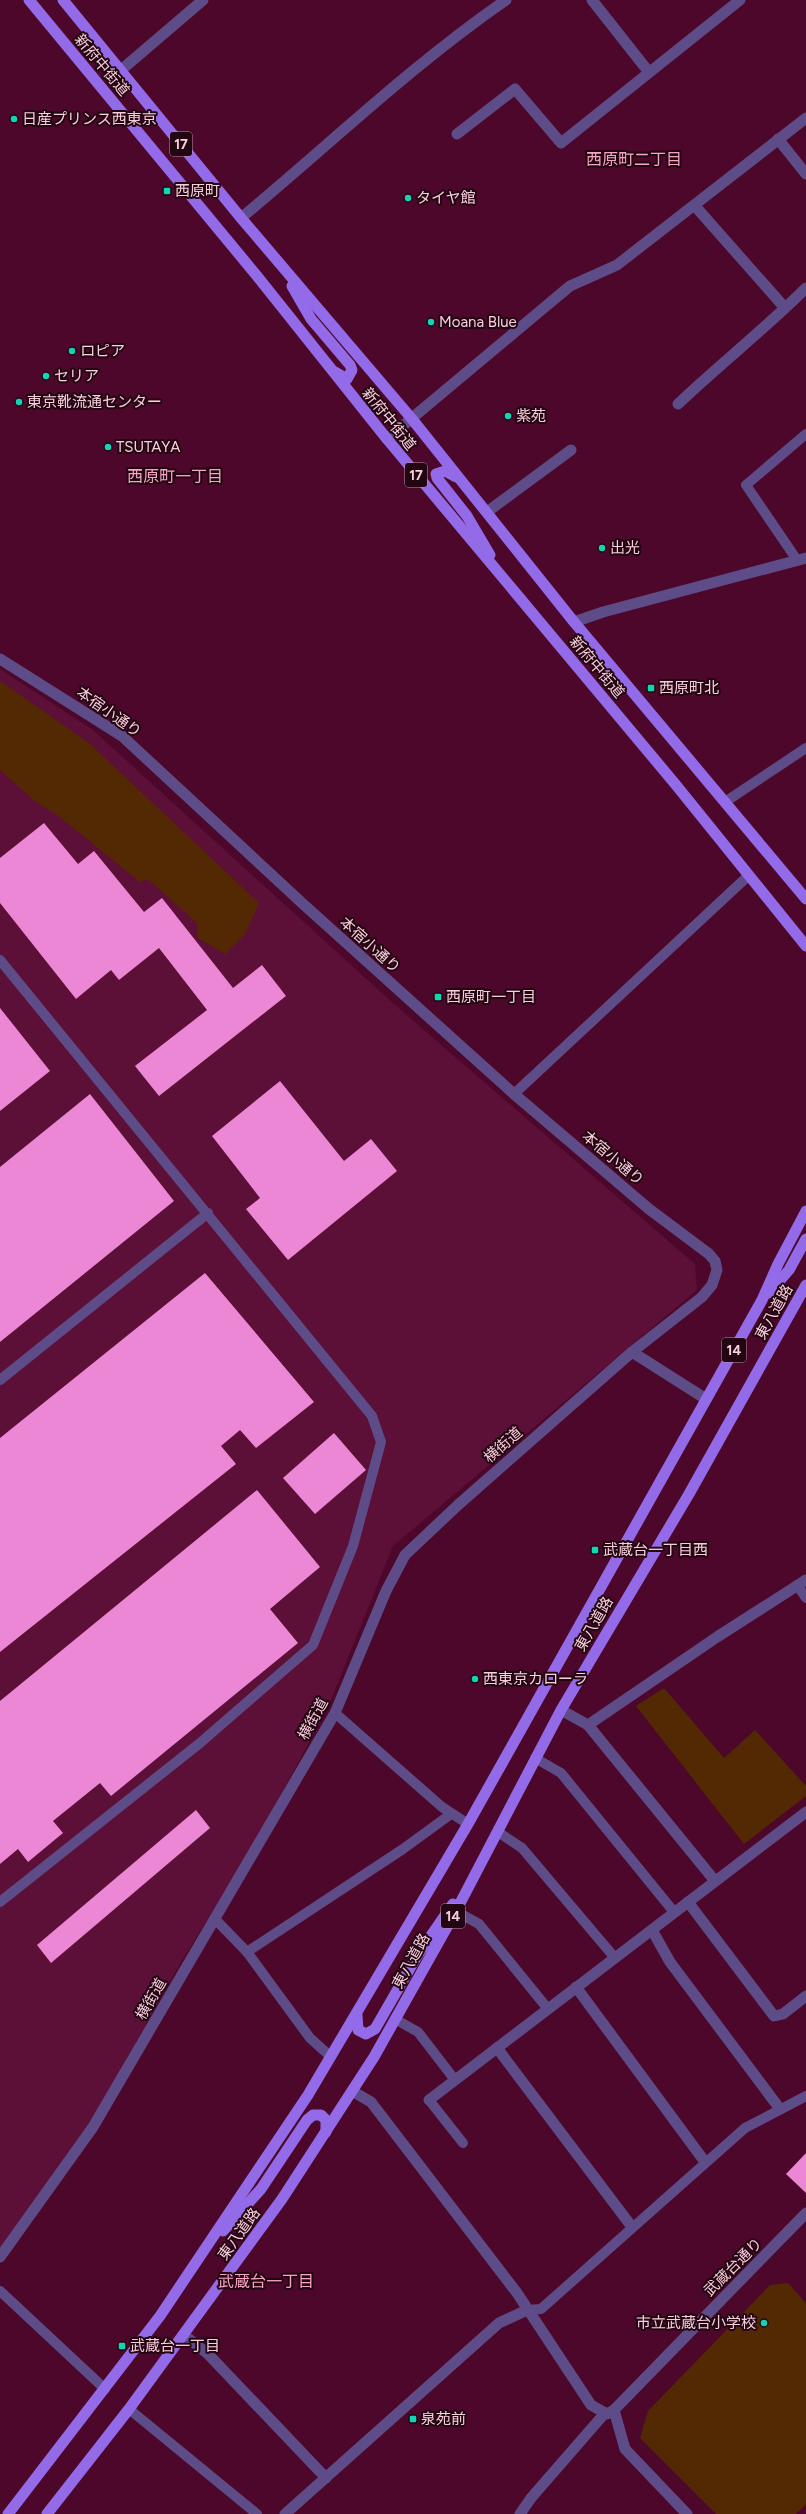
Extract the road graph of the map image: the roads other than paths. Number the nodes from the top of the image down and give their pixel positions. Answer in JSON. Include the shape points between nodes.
{"nodes":[{"id":1,"x":29,"y":0,"type":"edge"},
{"id":2,"x":63,"y":0,"type":"edge"},
{"id":3,"x":203,"y":0,"type":"edge"},
{"id":4,"x":506,"y":0,"type":"edge"},
{"id":5,"x":592,"y":0,"type":"edge"},
{"id":6,"x":740,"y":0,"type":"edge"},
{"id":7,"x":120,"y":71,"type":"junction"},
{"id":8,"x":648,"y":71,"type":"junction"},
{"id":9,"x":806,"y":118,"type":"edge"},
{"id":10,"x":457,"y":134,"type":"dead end"},
{"id":11,"x":778,"y":139,"type":"junction"},
{"id":12,"x":806,"y":174,"type":"edge"},
{"id":13,"x":695,"y":206,"type":"junction"},
{"id":14,"x":241,"y":218,"type":"junction"},
{"id":15,"x":279,"y":262,"type":"junction"},
{"id":16,"x":806,"y":288,"type":"edge"},
{"id":17,"x":785,"y":308,"type":"junction"},
{"id":18,"x":326,"y":365,"type":"junction"},
{"id":19,"x":678,"y":404,"type":"dead end"},
{"id":20,"x":412,"y":419,"type":"junction"},
{"id":21,"x":806,"y":434,"type":"edge"},
{"id":22,"x":387,"y":439,"type":"junction"},
{"id":23,"x":571,"y":450,"type":"dead end"},
{"id":24,"x":462,"y":481,"type":"junction"},
{"id":25,"x":487,"y":512,"type":"junction"},
{"id":26,"x":801,"y":559,"type":"edge"},
{"id":27,"x":505,"y":580,"type":"junction"},
{"id":28,"x":574,"y":622,"type":"junction"},
{"id":29,"x":0,"y":659,"type":"edge"},
{"id":30,"x":806,"y":748,"type":"edge"},
{"id":31,"x":725,"y":802,"type":"junction"},
{"id":32,"x":748,"y":876,"type":"junction"},
{"id":33,"x":806,"y":899,"type":"edge"},
{"id":34,"x":806,"y":946,"type":"edge"},
{"id":35,"x":0,"y":960,"type":"edge"},
{"id":36,"x":514,"y":1094,"type":"junction"},
{"id":37,"x":806,"y":1212,"type":"edge"},
{"id":38,"x":208,"y":1213,"type":"junction"},
{"id":39,"x":806,"y":1239,"type":"edge"},
{"id":40,"x":714,"y":1261,"type":"joint"},
{"id":41,"x":806,"y":1285,"type":"edge"},
{"id":42,"x":762,"y":1300,"type":"junction"},
{"id":43,"x":632,"y":1352,"type":"junction"},
{"id":44,"x":0,"y":1380,"type":"edge"},
{"id":45,"x":706,"y":1399,"type":"junction"},
{"id":46,"x":801,"y":1583,"type":"edge"},
{"id":47,"x":806,"y":1598,"type":"edge"},
{"id":48,"x":561,"y":1710,"type":"junction"},
{"id":49,"x":335,"y":1713,"type":"junction"},
{"id":50,"x":588,"y":1726,"type":"junction"},
{"id":51,"x":535,"y":1758,"type":"junction"},
{"id":52,"x":806,"y":1812,"type":"edge"},
{"id":53,"x":451,"y":1814,"type":"junction"},
{"id":54,"x":468,"y":1824,"type":"junction"},
{"id":55,"x":498,"y":1832,"type":"junction"},
{"id":56,"x":715,"y":1881,"type":"junction"},
{"id":57,"x":0,"y":1902,"type":"edge"},
{"id":58,"x":688,"y":1902,"type":"junction"},
{"id":59,"x":453,"y":1909,"type":"junction"},
{"id":60,"x":674,"y":1912,"type":"junction"},
{"id":61,"x":215,"y":1919,"type":"junction"},
{"id":62,"x":652,"y":1930,"type":"junction"},
{"id":63,"x":247,"y":1952,"type":"junction"},
{"id":64,"x":615,"y":1958,"type":"junction"},
{"id":65,"x":576,"y":1987,"type":"junction"},
{"id":66,"x":806,"y":1996,"type":"edge"},
{"id":67,"x":548,"y":2009,"type":"junction"},
{"id":68,"x":357,"y":2014,"type":"junction"},
{"id":69,"x":395,"y":2019,"type":"junction"},
{"id":70,"x":497,"y":2048,"type":"junction"},
{"id":71,"x":331,"y":2057,"type":"junction"},
{"id":72,"x":455,"y":2080,"type":"junction"},
{"id":73,"x":352,"y":2091,"type":"junction"},
{"id":74,"x":806,"y":2096,"type":"edge"},
{"id":75,"x":429,"y":2100,"type":"joint"},
{"id":76,"x":780,"y":2109,"type":"junction"},
{"id":77,"x":325,"y":2134,"type":"junction"},
{"id":78,"x":463,"y":2143,"type":"dead end"},
{"id":79,"x":705,"y":2162,"type":"junction"},
{"id":80,"x":806,"y":2213,"type":"edge"},
{"id":81,"x":632,"y":2227,"type":"junction"},
{"id":82,"x":0,"y":2257,"type":"edge"},
{"id":83,"x":195,"y":2263,"type":"junction"},
{"id":84,"x":0,"y":2291,"type":"edge"},
{"id":85,"x":527,"y":2310,"type":"junction"},
{"id":86,"x":184,"y":2335,"type":"junction"},
{"id":87,"x":105,"y":2389,"type":"junction"},
{"id":88,"x":129,"y":2410,"type":"junction"},
{"id":89,"x":610,"y":2412,"type":"junction"},
{"id":90,"x":326,"y":2478,"type":"junction"},
{"id":91,"x":8,"y":2514,"type":"edge"},
{"id":92,"x":47,"y":2514,"type":"edge"},
{"id":93,"x":257,"y":2514,"type":"edge"},
{"id":94,"x":285,"y":2514,"type":"edge"},
{"id":95,"x":520,"y":2514,"type":"edge"},
{"id":96,"x":687,"y":2514,"type":"edge"}],
"edges":[{"from":1,"to":18,"type":"main road","name":"新府中街道","number":"17","via":[[257,276]]},
{"from":2,"to":7,"type":"main road","name":"新府中街道","number":"17"},
{"from":3,"to":7,"type":"street"},
{"from":4,"to":14,"type":"street","via":[[471,24],[366,110]]},
{"from":5,"to":8,"type":"street"},
{"from":6,"to":8,"type":"street"},
{"from":7,"to":14,"type":"main road","name":"新府中街道","number":"17"},
{"from":8,"to":10,"type":"street","via":[[561,142],[515,89]]},
{"from":9,"to":11,"type":"street"},
{"from":11,"to":12,"type":"street"},
{"from":11,"to":13,"type":"street"},
{"from":13,"to":17,"type":"street"},
{"from":13,"to":20,"type":"street","via":[[617,265],[570,286]]},
{"from":14,"to":15,"type":"main road","name":"新府中街道","number":"17"},
{"from":15,"to":18,"type":"main road","via":[[311,319],[350,365],[351,375],[347,379],[344,378]]},
{"from":15,"to":20,"type":"main road","name":"新府中街道","number":"17"},
{"from":16,"to":17,"type":"street"},
{"from":17,"to":19,"type":"street"},
{"from":18,"to":22,"type":"main road","name":"新府中街道","number":"17"},
{"from":20,"to":22,"type":"street"},
{"from":20,"to":24,"type":"main road","name":"新府中街道","number":"17"},
{"from":21,"to":26,"type":"lane","via":[[746,485]]},
{"from":22,"to":27,"type":"main road","name":"新府中街道","number":"17"},
{"from":23,"to":25,"type":"street"},
{"from":24,"to":25,"type":"main road","name":"新府中街道","number":"17"},
{"from":24,"to":27,"type":"main road","via":[[445,471],[436,474],[467,516]]},
{"from":25,"to":28,"type":"main road","name":"新府中街道","number":"17"},
{"from":26,"to":28,"type":"street"},
{"from":27,"to":32,"type":"main road","name":"新府中街道","number":"17","via":[[671,779]]},
{"from":28,"to":31,"type":"main road","name":"新府中街道","number":"17"},
{"from":29,"to":36,"type":"street","name":"本宿小通り","via":[[122,736],[302,904]]},
{"from":30,"to":31,"type":"lane"},
{"from":31,"to":33,"type":"main road","name":"新府中街道","number":"17"},
{"from":32,"to":34,"type":"main road","name":"新府中街道","number":"17"},
{"from":32,"to":36,"type":"lane"},
{"from":35,"to":38,"type":"lane"},
{"from":36,"to":40,"type":"street","name":"本宿小通り"},
{"from":37,"to":42,"type":"main road","name":"東八道路","number":"14"},
{"from":38,"to":44,"type":"lane"},
{"from":38,"to":57,"type":"lane","via":[[372,1416],[381,1442],[352,1546],[313,1645],[200,1743]]},
{"from":39,"to":42,"type":"main road","name":"東八道路","number":"14","via":[[789,1270]]},
{"from":40,"to":43,"type":"street","name":"横街道","via":[[717,1270],[712,1285],[702,1296]]},
{"from":41,"to":48,"type":"main road","name":"東八道路","number":"14","via":[[693,1488]]},
{"from":42,"to":45,"type":"main road","name":"東八道路","number":"14"},
{"from":43,"to":45,"type":"street"},
{"from":43,"to":49,"type":"street","name":"横街道","via":[[405,1555],[386,1591]]},
{"from":45,"to":54,"type":"main road","name":"東八道路","number":"14"},
{"from":46,"to":47,"type":"lane"},
{"from":46,"to":50,"type":"street"},
{"from":48,"to":50,"type":"street"},
{"from":48,"to":51,"type":"main road","name":"東八道路","number":"14"},
{"from":49,"to":53,"type":"lane"},
{"from":49,"to":61,"type":"street","name":"横街道"},
{"from":50,"to":56,"type":"street"},
{"from":51,"to":55,"type":"main road","name":"東八道路","number":"14"},
{"from":51,"to":60,"type":"lane","via":[[561,1773]]},
{"from":52,"to":56,"type":"street"},
{"from":53,"to":54,"type":"lane"},
{"from":53,"to":63,"type":"lane","via":[[403,1849]]},
{"from":54,"to":68,"type":"main road","name":"東八道路","number":"14"},
{"from":55,"to":59,"type":"main road","name":"東八道路","number":"14","via":[[472,1882]]},
{"from":55,"to":64,"type":"lane","via":[[522,1848]]},
{"from":56,"to":58,"type":"street"},
{"from":58,"to":60,"type":"street"},
{"from":58,"to":66,"type":"street","via":[[774,2016],[784,2014]]},
{"from":59,"to":67,"type":"lane","via":[[479,1924]]},
{"from":59,"to":68,"type":"main road","via":[[417,1956],[375,2029],[366,2034],[358,2030]]},
{"from":59,"to":69,"type":"main road","name":"東八道路","number":"14"},
{"from":60,"to":62,"type":"street"},
{"from":61,"to":63,"type":"lane"},
{"from":61,"to":82,"type":"street","name":"横街道","via":[[93,2127]]},
{"from":62,"to":64,"type":"street"},
{"from":62,"to":76,"type":"street","via":[[670,1962]]},
{"from":63,"to":71,"type":"lane","via":[[310,2038]]},
{"from":64,"to":65,"type":"street"},
{"from":65,"to":67,"type":"street"},
{"from":65,"to":79,"type":"street"},
{"from":67,"to":70,"type":"street"},
{"from":68,"to":71,"type":"main road","name":"東八道路","number":"14"},
{"from":69,"to":72,"type":"lane","via":[[418,2032]]},
{"from":69,"to":73,"type":"main road","name":"東八道路","number":"14"},
{"from":70,"to":72,"type":"street"},
{"from":70,"to":81,"type":"street"},
{"from":71,"to":83,"type":"main road","name":"東八道路","number":"14"},
{"from":72,"to":75,"type":"street"},
{"from":73,"to":77,"type":"main road","name":"東八道路","number":"14"},
{"from":73,"to":85,"type":"street","via":[[371,2102],[407,2147],[518,2293]]},
{"from":74,"to":76,"type":"lane"},
{"from":75,"to":78,"type":"lane"},
{"from":76,"to":79,"type":"lane","via":[[745,2128]]},
{"from":77,"to":83,"type":"main road","via":[[326,2120],[321,2115],[313,2115],[307,2120],[261,2189]]},
{"from":77,"to":86,"type":"main road","name":"東八道路","number":"14","via":[[282,2199]]},
{"from":79,"to":81,"type":"lane"},
{"from":80,"to":89,"type":"street","name":"武蔵台通り"},
{"from":81,"to":85,"type":"lane","via":[[541,2309]]},
{"from":83,"to":87,"type":"main road","name":"東八道路","number":"14","via":[[160,2316]]},
{"from":84,"to":87,"type":"lane"},
{"from":85,"to":89,"type":"street","via":[[591,2405]]},
{"from":85,"to":90,"type":"street","via":[[499,2323]]},
{"from":86,"to":88,"type":"main road","name":"東八道路","number":"14"},
{"from":86,"to":90,"type":"street","via":[[208,2354]]},
{"from":87,"to":91,"type":"main road","name":"東八道路","number":"14"},
{"from":88,"to":92,"type":"main road","name":"東八道路","number":"14"},
{"from":88,"to":93,"type":"lane"},
{"from":89,"to":95,"type":"street","name":"武蔵台通り","via":[[531,2498]]},
{"from":89,"to":96,"type":"street","via":[[625,2449]]},
{"from":90,"to":94,"type":"street"}]}
